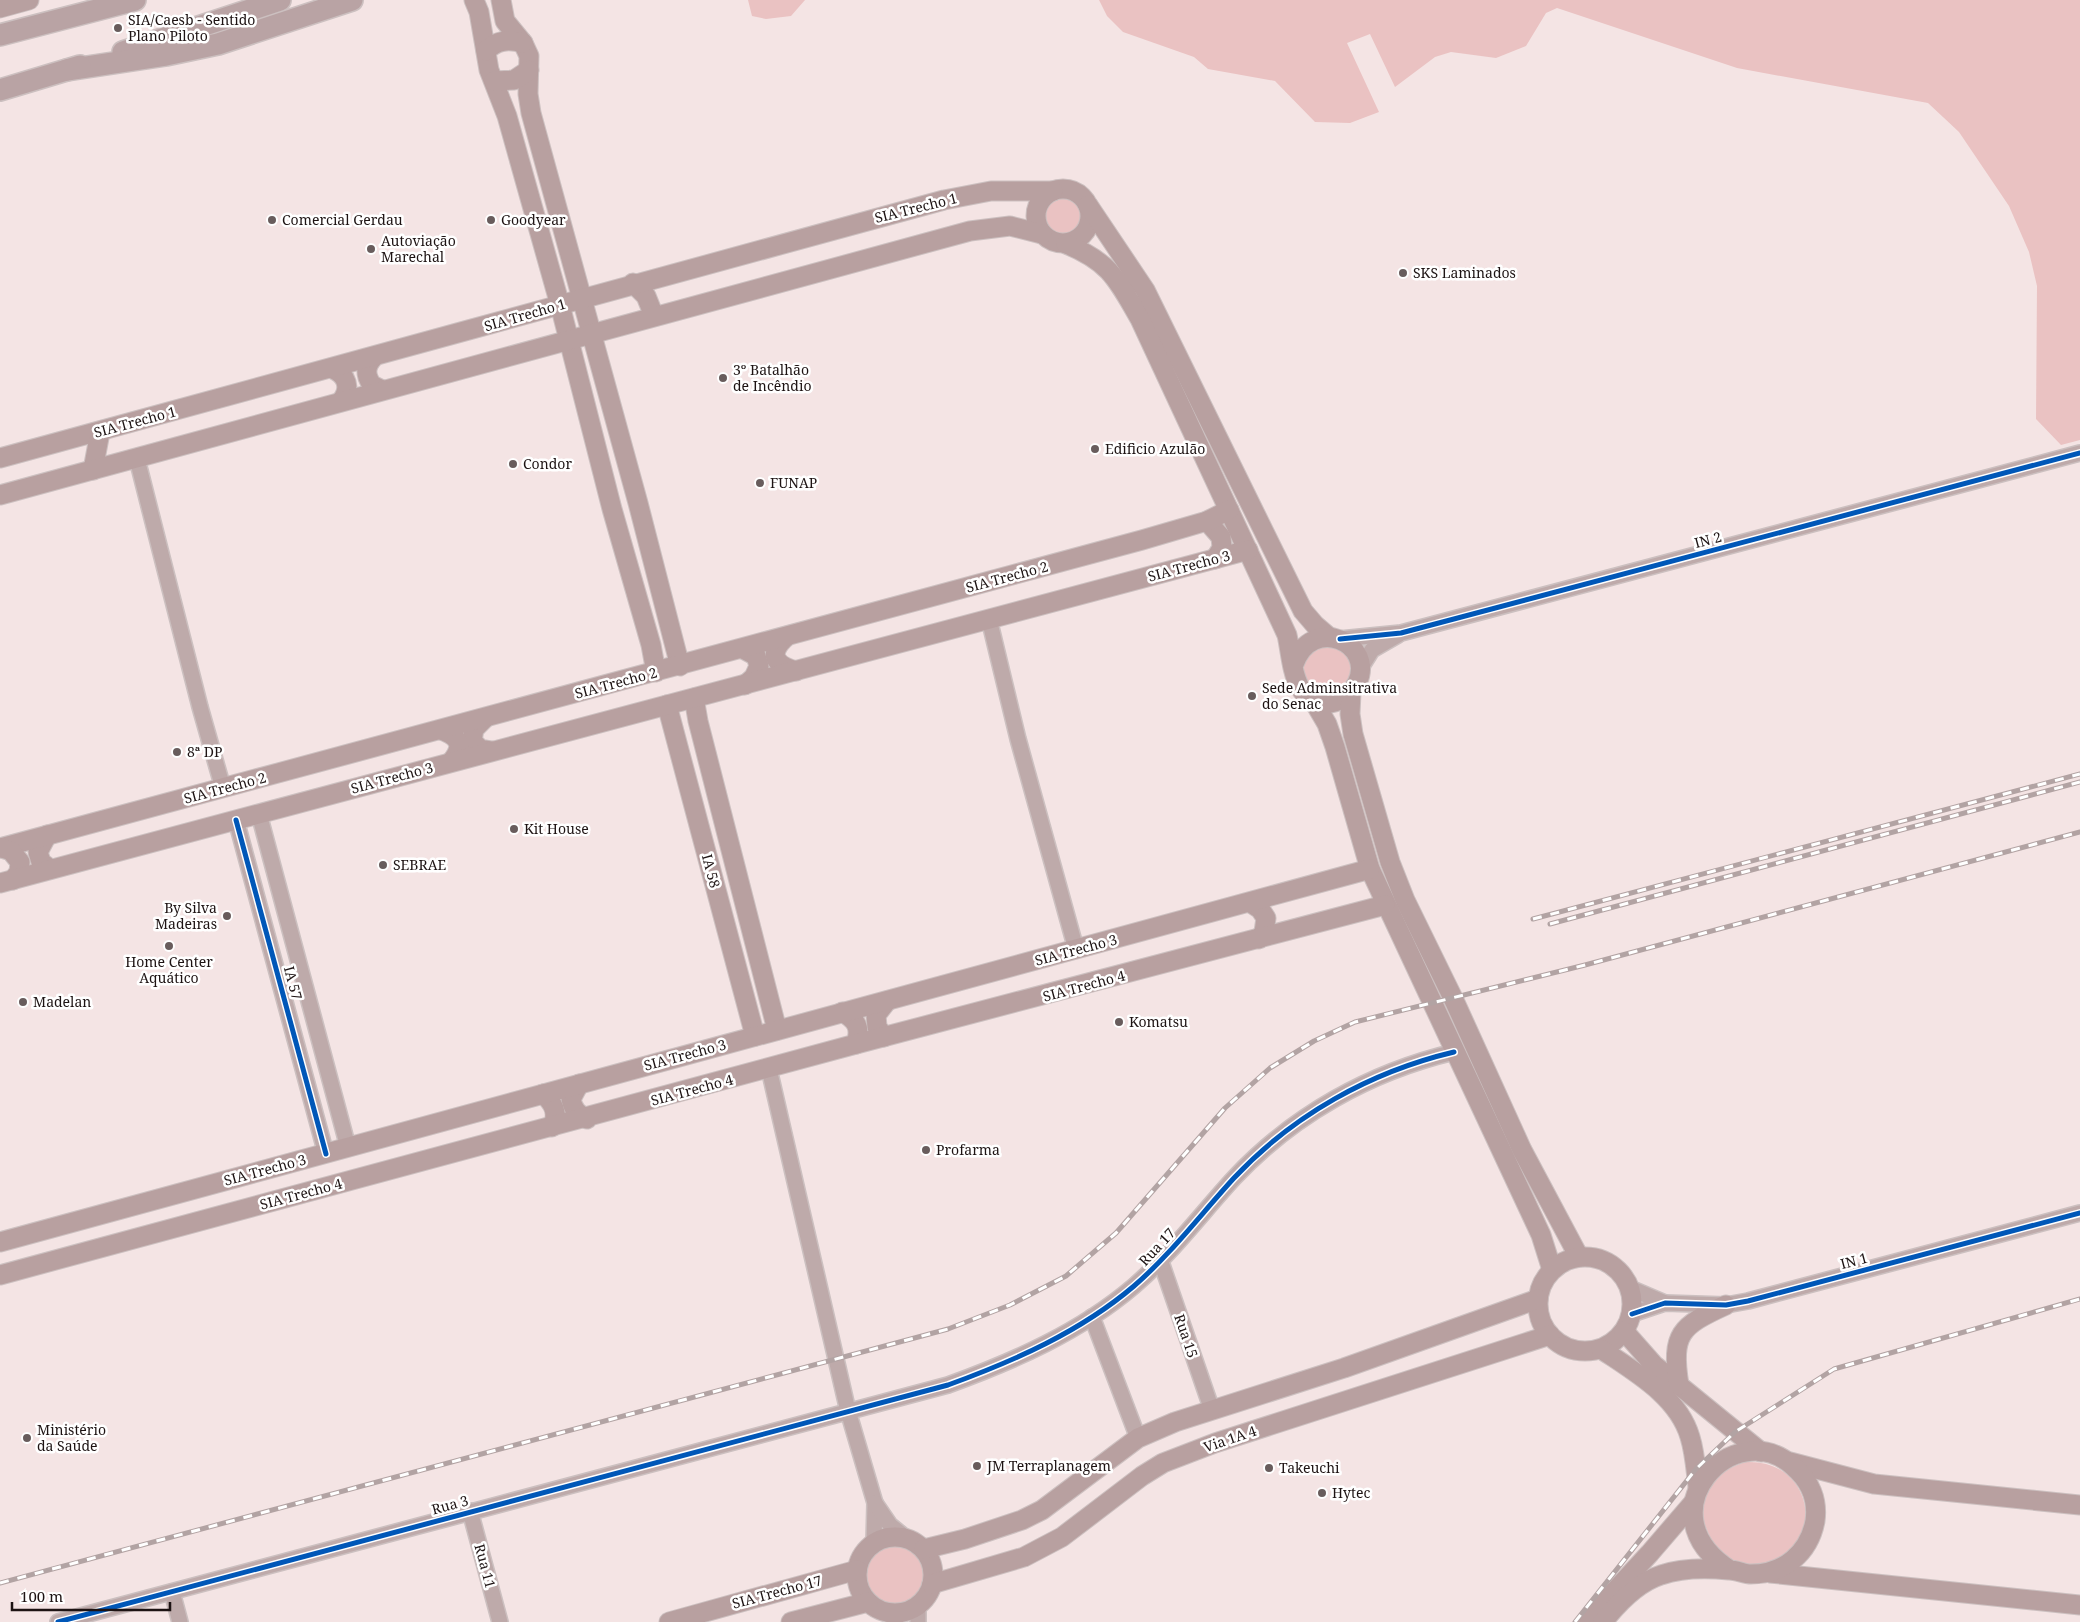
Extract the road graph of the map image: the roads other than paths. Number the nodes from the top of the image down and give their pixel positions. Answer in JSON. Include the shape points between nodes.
{"nodes":[{"id":1,"x":29,"y":0,"type":"edge"},
{"id":2,"x":135,"y":0,"type":"edge"},
{"id":3,"x":280,"y":0,"type":"edge"},
{"id":4,"x":352,"y":0,"type":"edge"},
{"id":5,"x":501,"y":0,"type":"edge"},
{"id":6,"x":476,"y":6,"type":"edge"},
{"id":7,"x":0,"y":8,"type":"edge"},
{"id":8,"x":0,"y":30,"type":"edge"},
{"id":9,"x":21,"y":30,"type":"junction"},
{"id":10,"x":0,"y":36,"type":"edge"},
{"id":11,"x":523,"y":43,"type":"junction"},
{"id":12,"x":486,"y":51,"type":"junction"},
{"id":13,"x":67,"y":70,"type":"junction"},
{"id":14,"x":529,"y":70,"type":"junction"},
{"id":15,"x":494,"y":81,"type":"junction"},
{"id":16,"x":0,"y":90,"type":"edge"},
{"id":17,"x":1053,"y":191,"type":"junction"},
{"id":18,"x":1088,"y":206,"type":"junction"},
{"id":19,"x":1042,"y":234,"type":"junction"},
{"id":20,"x":1066,"y":244,"type":"junction"},
{"id":21,"x":633,"y":283,"type":"junction"},
{"id":22,"x":582,"y":299,"type":"junction"},
{"id":23,"x":560,"y":305,"type":"junction"},
{"id":24,"x":654,"y":316,"type":"junction"},
{"id":25,"x":591,"y":334,"type":"junction"},
{"id":26,"x":569,"y":339,"type":"junction"},
{"id":27,"x":373,"y":358,"type":"junction"},
{"id":28,"x":334,"y":369,"type":"junction"},
{"id":29,"x":382,"y":390,"type":"junction"},
{"id":30,"x":342,"y":400,"type":"junction"},
{"id":31,"x":100,"y":432,"type":"junction"},
{"id":32,"x":2080,"y":453,"type":"edge"},
{"id":33,"x":0,"y":458,"type":"edge"},
{"id":34,"x":137,"y":458,"type":"junction"},
{"id":35,"x":93,"y":470,"type":"junction"},
{"id":36,"x":0,"y":495,"type":"edge"},
{"id":37,"x":1230,"y":510,"type":"junction"},
{"id":38,"x":1207,"y":521,"type":"junction"},
{"id":39,"x":1248,"y":550,"type":"junction"},
{"id":40,"x":1215,"y":559,"type":"junction"},
{"id":41,"x":989,"y":620,"type":"junction"},
{"id":42,"x":1401,"y":633,"type":"junction"},
{"id":43,"x":786,"y":637,"type":"junction"},
{"id":44,"x":1334,"y":638,"type":"junction"},
{"id":45,"x":743,"y":649,"type":"junction"},
{"id":46,"x":1294,"y":664,"type":"junction"},
{"id":47,"x":680,"y":666,"type":"junction"},
{"id":48,"x":1360,"y":668,"type":"junction"},
{"id":49,"x":796,"y":671,"type":"junction"},
{"id":50,"x":656,"y":672,"type":"junction"},
{"id":51,"x":746,"y":685,"type":"junction"},
{"id":52,"x":1352,"y":692,"type":"junction"},
{"id":53,"x":694,"y":698,"type":"junction"},
{"id":54,"x":1313,"y":700,"type":"junction"},
{"id":55,"x":667,"y":705,"type":"junction"},
{"id":56,"x":485,"y":718,"type":"junction"},
{"id":57,"x":698,"y":721,"type":"junction"},
{"id":58,"x":673,"y":729,"type":"junction"},
{"id":59,"x":441,"y":730,"type":"junction"},
{"id":60,"x":492,"y":751,"type":"junction"},
{"id":61,"x":451,"y":762,"type":"junction"},
{"id":62,"x":223,"y":788,"type":"junction"},
{"id":63,"x":260,"y":814,"type":"junction"},
{"id":64,"x":236,"y":820,"type":"junction"},
{"id":65,"x":47,"y":835,"type":"junction"},
{"id":66,"x":1,"y":848,"type":"edge"},
{"id":67,"x":50,"y":869,"type":"junction"},
{"id":68,"x":1370,"y":869,"type":"junction"},
{"id":69,"x":737,"y":875,"type":"junction"},
{"id":70,"x":6,"y":882,"type":"edge"},
{"id":71,"x":714,"y":882,"type":"junction"},
{"id":72,"x":278,"y":888,"type":"junction"},
{"id":73,"x":256,"y":893,"type":"junction"},
{"id":74,"x":1251,"y":903,"type":"junction"},
{"id":75,"x":1385,"y":905,"type":"junction"},
{"id":76,"x":1259,"y":939,"type":"junction"},
{"id":77,"x":1076,"y":950,"type":"junction"},
{"id":78,"x":887,"y":1001,"type":"junction"},
{"id":79,"x":842,"y":1012,"type":"junction"},
{"id":80,"x":777,"y":1030,"type":"junction"},
{"id":81,"x":755,"y":1036,"type":"junction"},
{"id":82,"x":884,"y":1037,"type":"junction"},
{"id":83,"x":856,"y":1044,"type":"junction"},
{"id":84,"x":1454,"y":1052,"type":"junction"},
{"id":85,"x":325,"y":1063,"type":"junction"},
{"id":86,"x":304,"y":1067,"type":"junction"},
{"id":87,"x":769,"y":1069,"type":"junction"},
{"id":88,"x":579,"y":1084,"type":"junction"},
{"id":89,"x":543,"y":1094,"type":"junction"},
{"id":90,"x":587,"y":1118,"type":"junction"},
{"id":91,"x":552,"y":1127,"type":"junction"},
{"id":92,"x":348,"y":1147,"type":"junction"},
{"id":93,"x":326,"y":1154,"type":"junction"},
{"id":94,"x":136,"y":1205,"type":"junction"},
{"id":95,"x":2080,"y":1213,"type":"edge"},
{"id":96,"x":96,"y":1216,"type":"junction"},
{"id":97,"x":141,"y":1238,"type":"junction"},
{"id":98,"x":0,"y":1242,"type":"edge"},
{"id":99,"x":108,"y":1246,"type":"junction"},
{"id":100,"x":1579,"y":1257,"type":"junction"},
{"id":101,"x":1161,"y":1262,"type":"junction"},
{"id":102,"x":1552,"y":1270,"type":"junction"},
{"id":103,"x":0,"y":1275,"type":"edge"},
{"id":104,"x":1630,"y":1288,"type":"junction"},
{"id":105,"x":1538,"y":1299,"type":"junction"},
{"id":106,"x":1666,"y":1303,"type":"junction"},
{"id":107,"x":1726,"y":1305,"type":"junction"},
{"id":108,"x":1092,"y":1317,"type":"junction"},
{"id":109,"x":1628,"y":1323,"type":"junction"},
{"id":110,"x":1550,"y":1335,"type":"junction"},
{"id":111,"x":1602,"y":1348,"type":"junction"},
{"id":112,"x":1680,"y":1385,"type":"junction"},
{"id":113,"x":1212,"y":1410,"type":"junction"},
{"id":114,"x":848,"y":1411,"type":"junction"},
{"id":115,"x":1138,"y":1438,"type":"junction"},
{"id":116,"x":1761,"y":1452,"type":"junction"},
{"id":117,"x":1788,"y":1461,"type":"junction"},
{"id":118,"x":1696,"y":1495,"type":"junction"},
{"id":119,"x":875,"y":1504,"type":"junction"},
{"id":120,"x":2080,"y":1505,"type":"edge"},
{"id":121,"x":470,"y":1511,"type":"junction"},
{"id":122,"x":906,"y":1538,"type":"junction"},
{"id":123,"x":874,"y":1542,"type":"junction"},
{"id":124,"x":924,"y":1549,"type":"junction"},
{"id":125,"x":856,"y":1570,"type":"junction"},
{"id":126,"x":1730,"y":1570,"type":"junction"},
{"id":127,"x":1768,"y":1573,"type":"junction"},
{"id":128,"x":932,"y":1584,"type":"junction"},
{"id":129,"x":172,"y":1592,"type":"junction"},
{"id":130,"x":868,"y":1602,"type":"junction"},
{"id":131,"x":2080,"y":1605,"type":"edge"},
{"id":132,"x":918,"y":1614,"type":"edge"},
{"id":133,"x":892,"y":1617,"type":"edge"},
{"id":134,"x":58,"y":1622,"type":"edge"},
{"id":135,"x":180,"y":1622,"type":"edge"},
{"id":136,"x":500,"y":1622,"type":"edge"},
{"id":137,"x":669,"y":1622,"type":"edge"},
{"id":138,"x":791,"y":1622,"type":"edge"},
{"id":139,"x":1586,"y":1622,"type":"edge"},
{"id":140,"x":1604,"y":1622,"type":"edge"}],
"edges":[{"from":1,"to":7,"type":"main road"},
{"from":2,"to":9,"type":"highway"},
{"from":3,"to":13,"type":"highway"},
{"from":4,"to":13,"type":"highway","via":[[218,44]]},
{"from":5,"to":11,"type":"main road","via":[[505,21]]},
{"from":6,"to":12,"type":"main road"},
{"from":8,"to":9,"type":"highway"},
{"from":9,"to":10,"type":"highway"},
{"from":11,"to":12,"type":"main road","via":[[504,40]]},
{"from":11,"to":14,"type":"main road","via":[[529,56]]},
{"from":12,"to":15,"type":"main road"},
{"from":13,"to":16,"type":"highway"},
{"from":14,"to":15,"type":"main road","via":[[514,80]]},
{"from":14,"to":22,"type":"main road","via":[[531,112]]},
{"from":15,"to":23,"type":"main road"},
{"from":17,"to":18,"type":"main road","via":[[1070,190],[1084,198]]},
{"from":17,"to":19,"type":"main road","via":[[1036,210]]},
{"from":17,"to":21,"type":"main road","name":"SIA Trecho 1","via":[[991,191],[959,197]]},
{"from":18,"to":20,"type":"main road","via":[[1087,230]]},
{"from":18,"to":44,"type":"main road","via":[[1145,290],[1303,611],[1315,625]]},
{"from":19,"to":20,"type":"main road","via":[[1049,240]]},
{"from":19,"to":24,"type":"main road","via":[[1010,226],[970,231]]},
{"from":20,"to":37,"type":"main road","via":[[1101,261],[1115,276],[1140,319]]},
{"from":21,"to":22,"type":"main road","name":"SIA Trecho 1"},
{"from":21,"to":24,"type":"main road","via":[[646,296]]},
{"from":22,"to":23,"type":"main road","name":"SIA Trecho 1"},
{"from":22,"to":25,"type":"main road"},
{"from":23,"to":26,"type":"main road"},
{"from":23,"to":27,"type":"main road","name":"SIA Trecho 1"},
{"from":24,"to":25,"type":"main road"},
{"from":25,"to":26,"type":"main road"},
{"from":25,"to":47,"type":"main road"},
{"from":26,"to":29,"type":"main road"},
{"from":26,"to":50,"type":"main road"},
{"from":27,"to":28,"type":"main road","name":"SIA Trecho 1"},
{"from":27,"to":29,"type":"main road","via":[[367,375],[372,385]]},
{"from":28,"to":30,"type":"main road","via":[[339,371],[348,386]]},
{"from":28,"to":31,"type":"main road","name":"SIA Trecho 1"},
{"from":29,"to":30,"type":"main road"},
{"from":30,"to":34,"type":"main road"},
{"from":31,"to":33,"type":"main road","name":"SIA Trecho 1"},
{"from":31,"to":35,"type":"main road"},
{"from":32,"to":42,"type":"street","name":"IN 2"},
{"from":34,"to":35,"type":"main road"},
{"from":34,"to":62,"type":"street"},
{"from":35,"to":36,"type":"main road"},
{"from":37,"to":38,"type":"main road","name":"SIA Trecho 2"},
{"from":37,"to":39,"type":"main road"},
{"from":38,"to":40,"type":"main road","via":[[1221,537],[1222,548]]},
{"from":38,"to":43,"type":"main road","name":"SIA Trecho 2"},
{"from":39,"to":40,"type":"main road","name":"SIA Trecho 3"},
{"from":39,"to":46,"type":"main road","via":[[1287,635]]},
{"from":40,"to":41,"type":"main road","name":"SIA Trecho 3"},
{"from":41,"to":49,"type":"main road","name":"SIA Trecho 3"},
{"from":41,"to":77,"type":"street"},
{"from":42,"to":44,"type":"street","name":"IN 2"},
{"from":42,"to":48,"type":"street","name":"IN 2","via":[[1372,650]]},
{"from":43,"to":45,"type":"main road","name":"SIA Trecho 2"},
{"from":43,"to":49,"type":"main road","via":[[776,648],[776,658],[782,667]]},
{"from":44,"to":46,"type":"main road","via":[[1320,637],[1303,646]]},
{"from":44,"to":48,"type":"main road","via":[[1354,651]]},
{"from":45,"to":47,"type":"main road","name":"SIA Trecho 2"},
{"from":45,"to":51,"type":"main road","via":[[756,656],[759,666]]},
{"from":46,"to":54,"type":"main road","via":[[1297,686]]},
{"from":47,"to":50,"type":"main road","name":"SIA Trecho 2"},
{"from":48,"to":52,"type":"main road"},
{"from":49,"to":51,"type":"main road","name":"SIA Trecho 3"},
{"from":50,"to":56,"type":"main road","name":"SIA Trecho 2"},
{"from":51,"to":53,"type":"main road","name":"SIA Trecho 3"},
{"from":52,"to":54,"type":"main road","via":[[1334,702]]},
{"from":52,"to":100,"type":"main road","via":[[1350,714],[1353,734],[1390,862],[1522,1150]]},
{"from":53,"to":55,"type":"main road","name":"SIA Trecho 3"},
{"from":53,"to":57,"type":"main road","name":"IA 58"},
{"from":54,"to":68,"type":"main road","via":[[1336,747]]},
{"from":55,"to":58,"type":"main road","name":"IA 58"},
{"from":55,"to":60,"type":"main road","name":"SIA Trecho 3"},
{"from":56,"to":59,"type":"main road","name":"SIA Trecho 2"},
{"from":56,"to":60,"type":"main road","via":[[474,729],[472,741],[480,749]]},
{"from":57,"to":58,"type":"main road"},
{"from":57,"to":69,"type":"main road","name":"IA 58"},
{"from":58,"to":71,"type":"main road","name":"IA 58"},
{"from":59,"to":61,"type":"main road","via":[[457,739],[458,750]]},
{"from":59,"to":62,"type":"main road","name":"SIA Trecho 2"},
{"from":60,"to":61,"type":"main road","name":"SIA Trecho 3"},
{"from":61,"to":63,"type":"main road","name":"SIA Trecho 3"},
{"from":62,"to":65,"type":"main road","name":"SIA Trecho 2"},
{"from":63,"to":64,"type":"main road","name":"SIA Trecho 3"},
{"from":63,"to":72,"type":"street","name":"IA 57"},
{"from":64,"to":67,"type":"main road","name":"SIA Trecho 3"},
{"from":64,"to":73,"type":"street","name":"IA 57"},
{"from":65,"to":66,"type":"main road","name":"SIA Trecho 2"},
{"from":65,"to":67,"type":"main road","via":[[38,852],[41,862]]},
{"from":66,"to":70,"type":"main road","via":[[12,851],[20,862],[20,872]]},
{"from":67,"to":70,"type":"main road","name":"SIA Trecho 3"},
{"from":68,"to":74,"type":"main road","name":"SIA Trecho 3"},
{"from":68,"to":75,"type":"main road"},
{"from":69,"to":71,"type":"main road"},
{"from":69,"to":80,"type":"main road","name":"IA 58"},
{"from":71,"to":81,"type":"main road","name":"IA 58"},
{"from":72,"to":73,"type":"street"},
{"from":72,"to":85,"type":"street","name":"IA 57"},
{"from":73,"to":86,"type":"street","name":"IA 57"},
{"from":74,"to":76,"type":"main road","via":[[1266,918],[1267,923]]},
{"from":74,"to":77,"type":"main road","name":"SIA Trecho 3"},
{"from":75,"to":76,"type":"main road","name":"SIA Trecho 4"},
{"from":75,"to":84,"type":"main road","via":[[1431,997]]},
{"from":76,"to":82,"type":"main road","name":"SIA Trecho 4"},
{"from":77,"to":78,"type":"main road","name":"SIA Trecho 3"},
{"from":78,"to":79,"type":"main road","name":"SIA Trecho 3"},
{"from":78,"to":82,"type":"main road","via":[[878,1010],[875,1021]]},
{"from":79,"to":80,"type":"main road","name":"SIA Trecho 3"},
{"from":79,"to":83,"type":"main road","via":[[858,1025]]},
{"from":80,"to":81,"type":"main road","name":"SIA Trecho 3"},
{"from":81,"to":88,"type":"main road","name":"SIA Trecho 3"},
{"from":82,"to":83,"type":"main road","name":"SIA Trecho 4"},
{"from":83,"to":87,"type":"main road","name":"SIA Trecho 4"},
{"from":84,"to":101,"type":"street","name":"Rua 17","via":[[1376,1077],[1345,1091],[1314,1111],[1236,1176]]},
{"from":84,"to":102,"type":"main road","via":[[1541,1235]]},
{"from":85,"to":86,"type":"street"},
{"from":85,"to":92,"type":"street","name":"IA 57"},
{"from":86,"to":93,"type":"street","name":"IA 57"},
{"from":87,"to":90,"type":"main road","name":"SIA Trecho 4"},
{"from":87,"to":114,"type":"street"},
{"from":88,"to":89,"type":"main road","name":"SIA Trecho 3"},
{"from":88,"to":90,"type":"main road","via":[[571,1099],[572,1105],[580,1116]]},
{"from":89,"to":91,"type":"main road","via":[[555,1112]]},
{"from":89,"to":92,"type":"main road","name":"SIA Trecho 3"},
{"from":90,"to":91,"type":"main road","name":"SIA Trecho 4"},
{"from":91,"to":97,"type":"main road","name":"SIA Trecho 4"},
{"from":92,"to":93,"type":"main road","name":"SIA Trecho 3"},
{"from":93,"to":94,"type":"main road","name":"SIA Trecho 3"},
{"from":94,"to":96,"type":"main road","name":"SIA Trecho 3"},
{"from":94,"to":97,"type":"main road","via":[[130,1213],[129,1226],[134,1235]]},
{"from":95,"to":107,"type":"street","name":"IN 1"},
{"from":96,"to":98,"type":"main road","name":"SIA Trecho 3"},
{"from":96,"to":99,"type":"main road","via":[[106,1219],[112,1226]]},
{"from":97,"to":99,"type":"main road","name":"SIA Trecho 4"},
{"from":99,"to":103,"type":"main road","name":"SIA Trecho 4"},
{"from":100,"to":102,"type":"main road"},
{"from":100,"to":104,"type":"main road","via":[[1610,1263]]},
{"from":101,"to":108,"type":"street","name":"Rua 17"},
{"from":101,"to":113,"type":"street","name":"Rua 15"},
{"from":102,"to":105,"type":"main road"},
{"from":104,"to":106,"type":"street","name":"IN 1"},
{"from":104,"to":109,"type":"main road","via":[[1633,1305]]},
{"from":105,"to":110,"type":"main road","via":[[1541,1322]]},
{"from":105,"to":113,"type":"main road","via":[[1344,1368]]},
{"from":106,"to":107,"type":"street","name":"IN 1"},
{"from":106,"to":109,"type":"street","name":"IN 1"},
{"from":107,"to":112,"type":"main road","via":[[1697,1318],[1677,1344]]},
{"from":108,"to":114,"type":"street","name":"Rua 17","via":[[1028,1354],[981,1373]]},
{"from":108,"to":115,"type":"street"},
{"from":109,"to":111,"type":"main road","via":[[1614,1342]]},
{"from":109,"to":112,"type":"main road","via":[[1654,1365]]},
{"from":110,"to":111,"type":"main road","via":[[1574,1350]]},
{"from":110,"to":128,"type":"main road","name":"Via 1A 4","via":[[1178,1457],[1142,1476],[1062,1537],[1024,1557]]},
{"from":111,"to":118,"type":"main road","via":[[1665,1396],[1680,1416],[1691,1439]]},
{"from":112,"to":116,"type":"main road"},
{"from":113,"to":115,"type":"main road"},
{"from":114,"to":119,"type":"street"},
{"from":114,"to":121,"type":"street","name":"Rua 3"},
{"from":115,"to":124,"type":"main road","via":[[1042,1510],[1002,1528]]},
{"from":116,"to":117,"type":"main road"},
{"from":116,"to":118,"type":"main road","via":[[1742,1453],[1724,1459],[1709,1471]]},
{"from":117,"to":120,"type":"main road","via":[[1874,1484]]},
{"from":117,"to":127,"type":"main road","via":[[1803,1475],[1813,1493],[1816,1513],[1812,1533],[1803,1551],[1787,1565]]},
{"from":118,"to":126,"type":"main road","via":[[1694,1523],[1700,1543],[1713,1559]]},
{"from":118,"to":139,"type":"main road","via":[[1650,1554]]},
{"from":119,"to":122,"type":"street","via":[[890,1525]]},
{"from":119,"to":123,"type":"street"},
{"from":121,"to":129,"type":"street","name":"Rua 3"},
{"from":121,"to":136,"type":"street","name":"Rua 11"},
{"from":122,"to":123,"type":"main road","via":[[890,1537]]},
{"from":122,"to":124,"type":"main road"},
{"from":123,"to":125,"type":"main road"},
{"from":124,"to":128,"type":"main road","via":[[932,1566]]},
{"from":125,"to":130,"type":"main road","via":[[858,1586]]},
{"from":125,"to":137,"type":"main road","name":"SIA Trecho 17"},
{"from":126,"to":127,"type":"main road"},
{"from":126,"to":140,"type":"main road","via":[[1678,1571],[1650,1579]]},
{"from":127,"to":131,"type":"main road"},
{"from":128,"to":132,"type":"main road"},
{"from":129,"to":134,"type":"street","name":"Rua 3"},
{"from":129,"to":135,"type":"street"},
{"from":130,"to":133,"type":"main road"},
{"from":130,"to":138,"type":"main road"},
{"from":132,"to":133,"type":"main road","via":[[898,1613]]}]}
